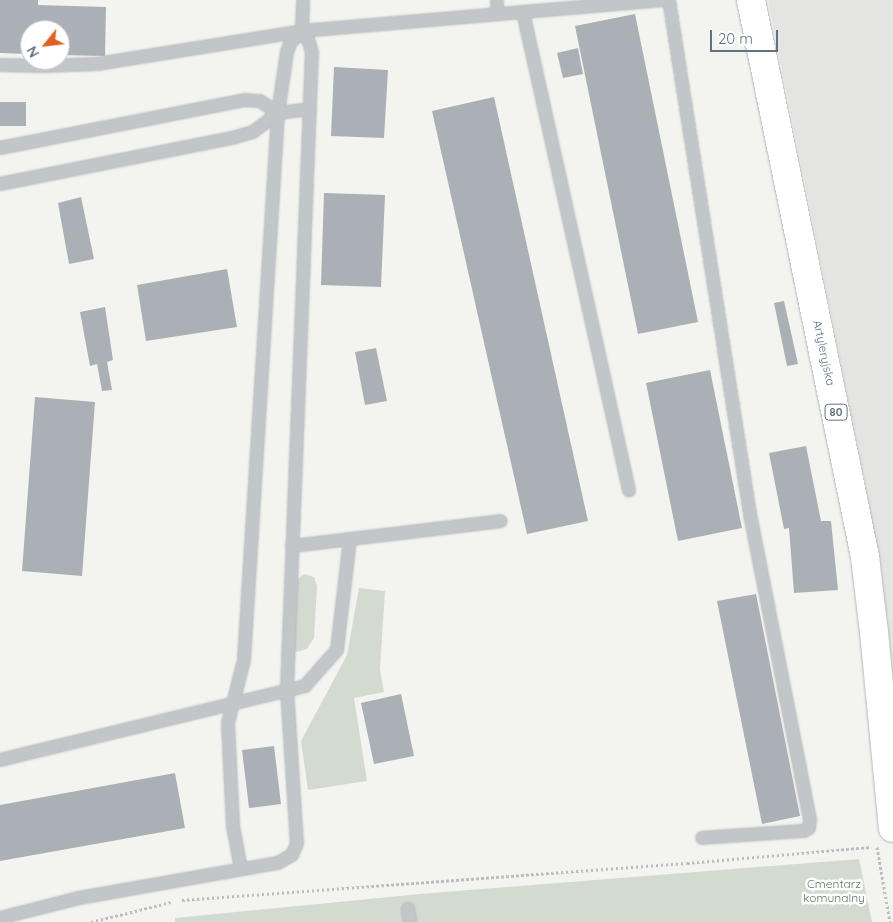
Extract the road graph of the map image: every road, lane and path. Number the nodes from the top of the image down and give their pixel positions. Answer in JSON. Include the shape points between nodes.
{"nodes":[{"id":1,"x":303,"y":0,"type":"edge"},
{"id":2,"x":497,"y":0,"type":"edge"},
{"id":3,"x":664,"y":0,"type":"edge"},
{"id":4,"x":669,"y":0,"type":"edge"},
{"id":5,"x":751,"y":0,"type":"edge"},
{"id":6,"x":588,"y":3,"type":"edge"},
{"id":7,"x":523,"y":12,"type":"junction"},
{"id":8,"x":497,"y":14,"type":"junction"},
{"id":9,"x":302,"y":31,"type":"junction"},
{"id":10,"x":0,"y":65,"type":"edge"},
{"id":11,"x":310,"y":109,"type":"junction"},
{"id":12,"x":278,"y":113,"type":"junction"},
{"id":13,"x":0,"y":148,"type":"edge"},
{"id":14,"x":0,"y":184,"type":"edge"},
{"id":15,"x":629,"y":490,"type":"dead end"},
{"id":16,"x":501,"y":521,"type":"dead end"},
{"id":17,"x":350,"y":540,"type":"junction"},
{"id":18,"x":292,"y":546,"type":"junction"},
{"id":19,"x":288,"y":690,"type":"junction"},
{"id":20,"x":233,"y":702,"type":"junction"},
{"id":21,"x":0,"y":760,"type":"edge"},
{"id":22,"x":892,"y":821,"type":"edge"},
{"id":23,"x":702,"y":838,"type":"dead end"},
{"id":24,"x":871,"y":847,"type":"dead end"},
{"id":25,"x":241,"y":869,"type":"junction"},
{"id":26,"x":408,"y":909,"type":"dead end"},
{"id":27,"x":0,"y":918,"type":"edge"},
{"id":28,"x":91,"y":922,"type":"edge"},
{"id":29,"x":410,"y":922,"type":"edge"}],
"edges":[{"from":1,"to":9,"type":"lane"},
{"from":2,"to":8,"type":"lane"},
{"from":3,"to":6,"type":"lane"},
{"from":4,"to":23,"type":"lane","via":[[750,514],[810,820],[809,828],[804,832]]},
{"from":5,"to":22,"type":"main road","name":"Artyleryjska","number":"80","via":[[865,557]]},
{"from":6,"to":7,"type":"lane"},
{"from":7,"to":8,"type":"lane"},
{"from":7,"to":15,"type":"lane"},
{"from":8,"to":9,"type":"lane"},
{"from":9,"to":10,"type":"lane","via":[[97,64]]},
{"from":9,"to":11,"type":"lane","via":[[312,52]]},
{"from":9,"to":12,"type":"lane","via":[[291,42],[287,52]]},
{"from":11,"to":12,"type":"lane"},
{"from":11,"to":18,"type":"lane"},
{"from":12,"to":13,"type":"lane","via":[[260,101],[244,100]]},
{"from":12,"to":14,"type":"lane","via":[[253,132],[232,138]]},
{"from":12,"to":20,"type":"lane","via":[[244,660]]},
{"from":16,"to":17,"type":"lane"},
{"from":17,"to":18,"type":"lane"},
{"from":17,"to":19,"type":"lane","via":[[337,650],[305,686]]},
{"from":18,"to":19,"type":"lane"},
{"from":19,"to":20,"type":"lane"},
{"from":19,"to":25,"type":"lane","via":[[297,844],[292,855],[278,863]]},
{"from":20,"to":21,"type":"lane"},
{"from":20,"to":25,"type":"lane","via":[[228,723],[233,826]]},
{"from":24,"to":28,"type":"path","via":[[177,900]]},
{"from":25,"to":27,"type":"lane","via":[[79,898]]},
{"from":26,"to":29,"type":"lane"}]}
